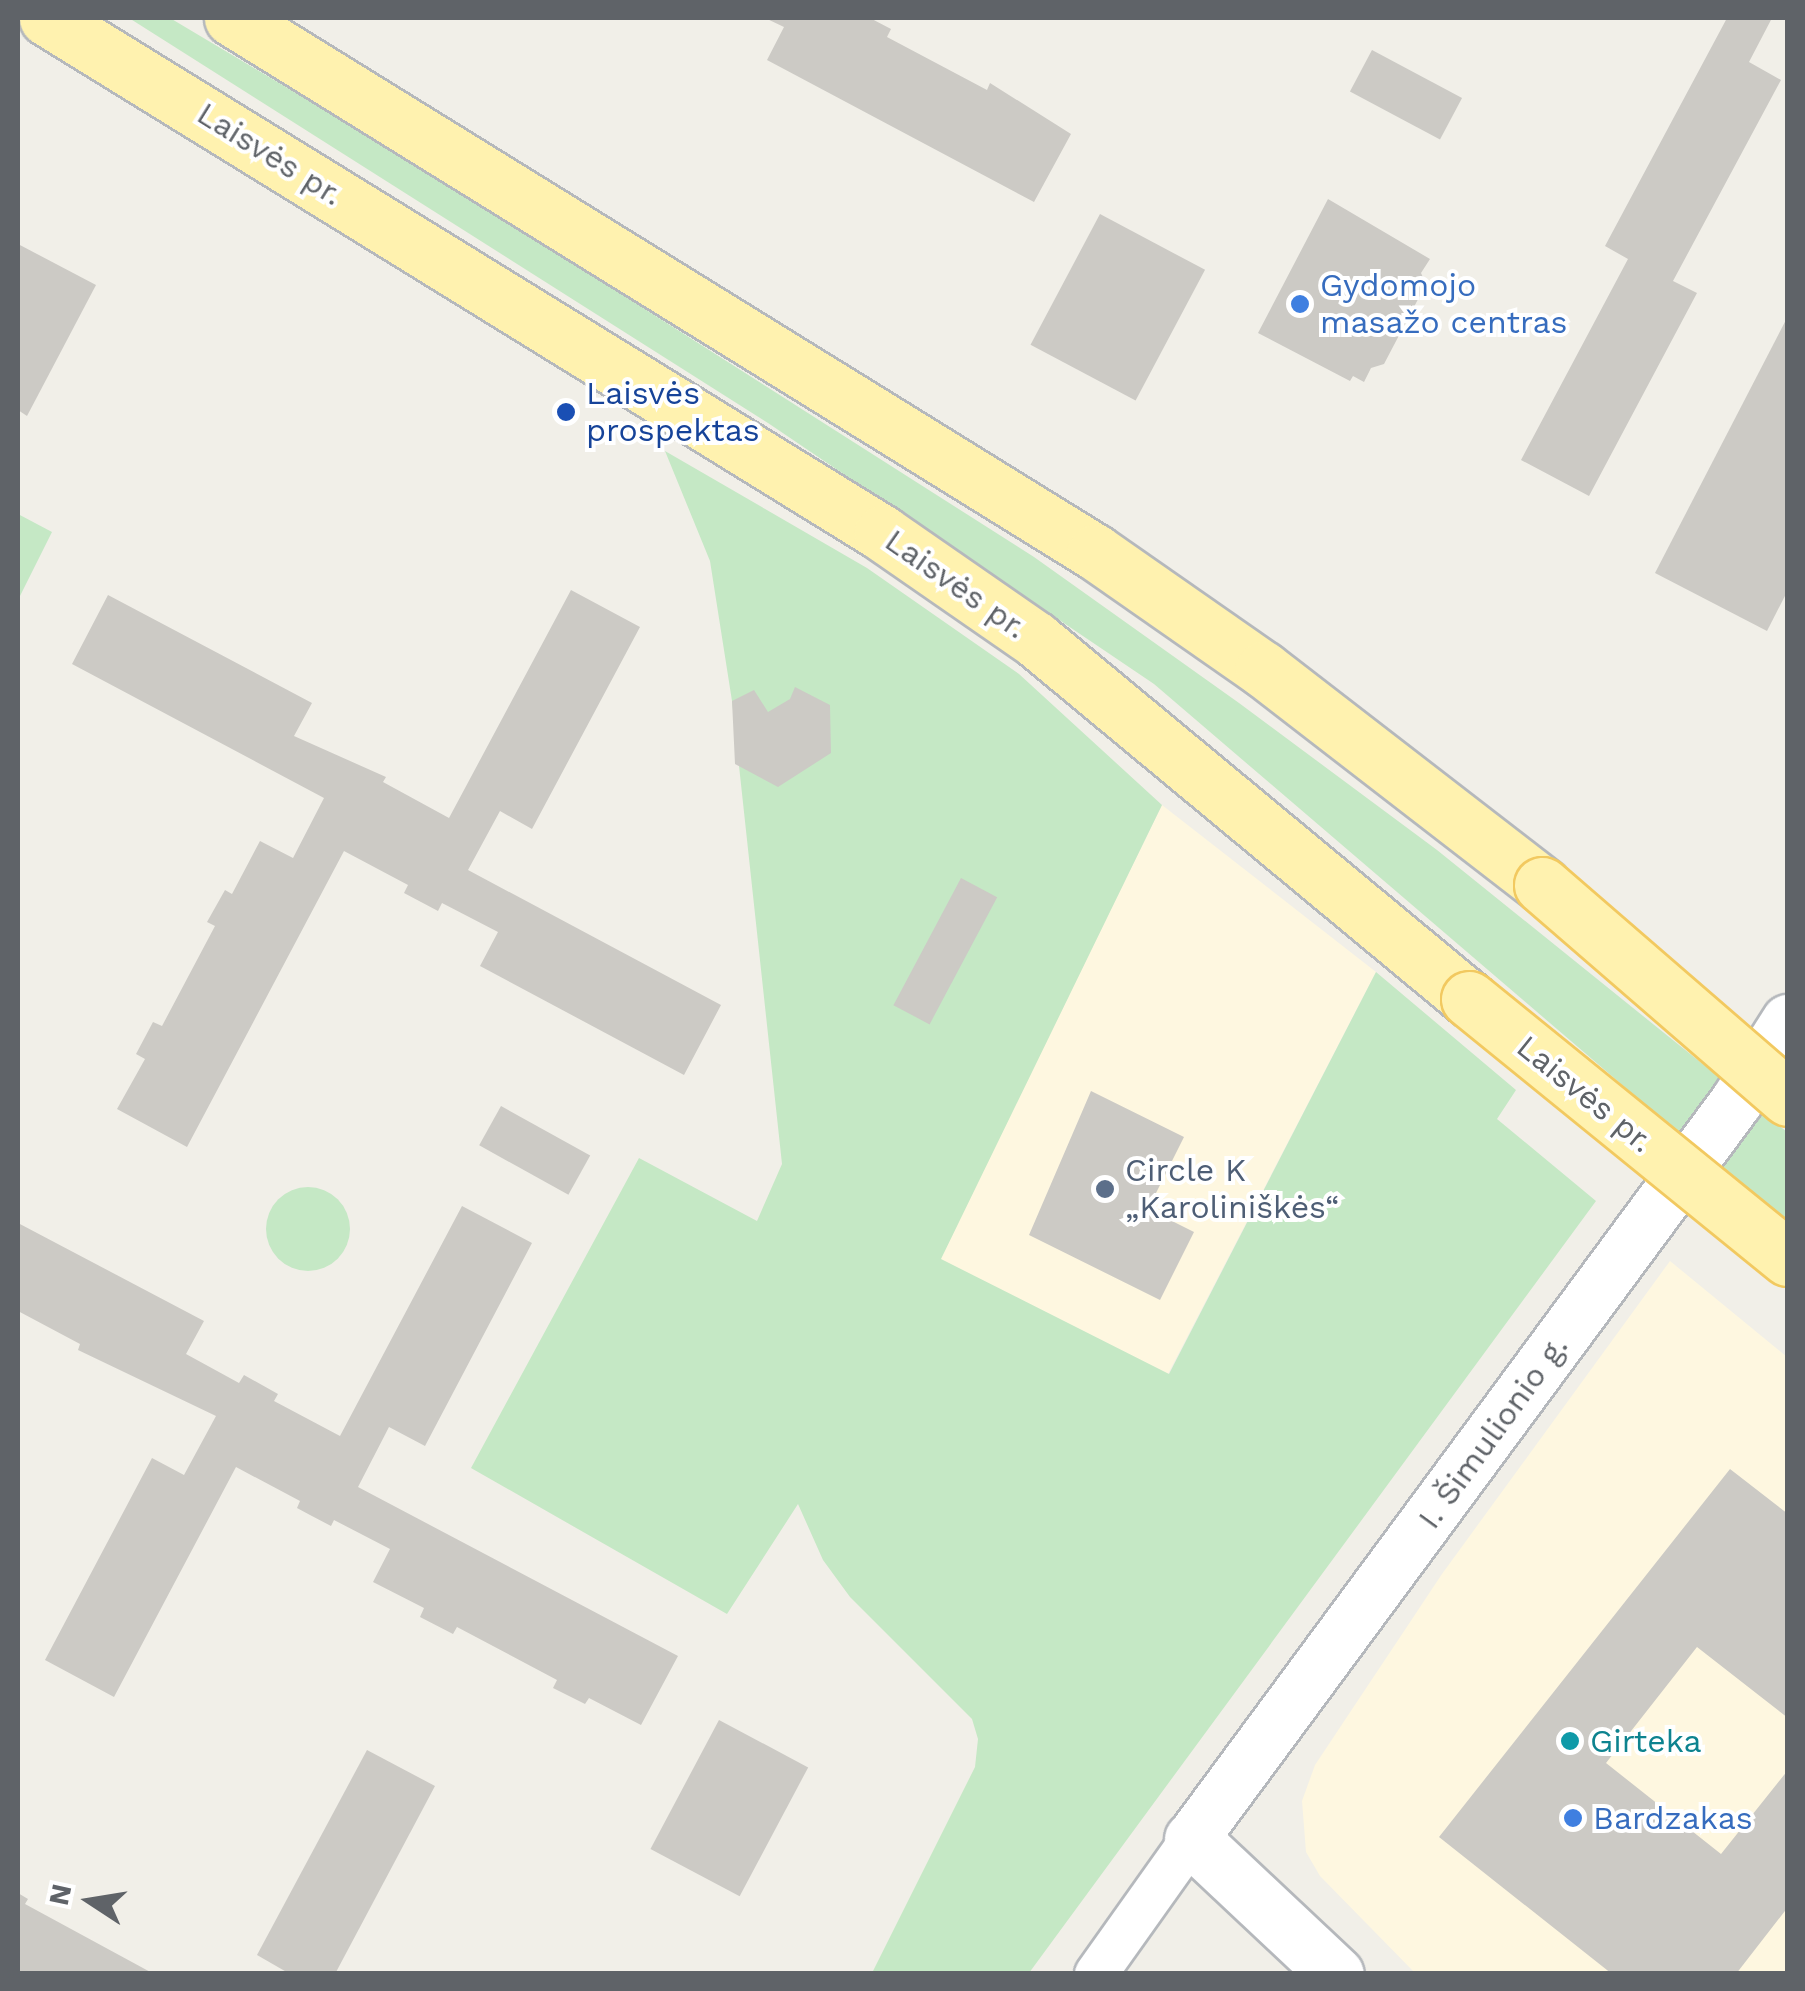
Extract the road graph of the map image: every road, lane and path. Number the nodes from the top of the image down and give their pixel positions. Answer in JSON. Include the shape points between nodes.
{"nodes":[{"id":1,"x":47,"y":18,"type":"edge"},
{"id":2,"x":232,"y":18,"type":"edge"},
{"id":3,"x":1788,"y":1021,"type":"edge"},
{"id":4,"x":1788,"y":1098,"type":"edge"},
{"id":5,"x":1788,"y":1258,"type":"edge"},
{"id":6,"x":1192,"y":1839,"type":"junction"},
{"id":7,"x":1096,"y":1974,"type":"edge"},
{"id":8,"x":1336,"y":1974,"type":"edge"}],
"edges":[{"from":1,"to":5,"type":"main road","name":"Laisvės pr.","bridge":true,"via":[[882,532],[1035,638]]},
{"from":2,"to":4,"type":"main road","bridge":true,"via":[[1095,552],[1263,669],[1542,884]]},
{"from":3,"to":6,"type":"street","name":"I. Šimulionio g.","via":[[1737,1101]]},
{"from":6,"to":7,"type":"street"},
{"from":6,"to":8,"type":"main road"}]}
